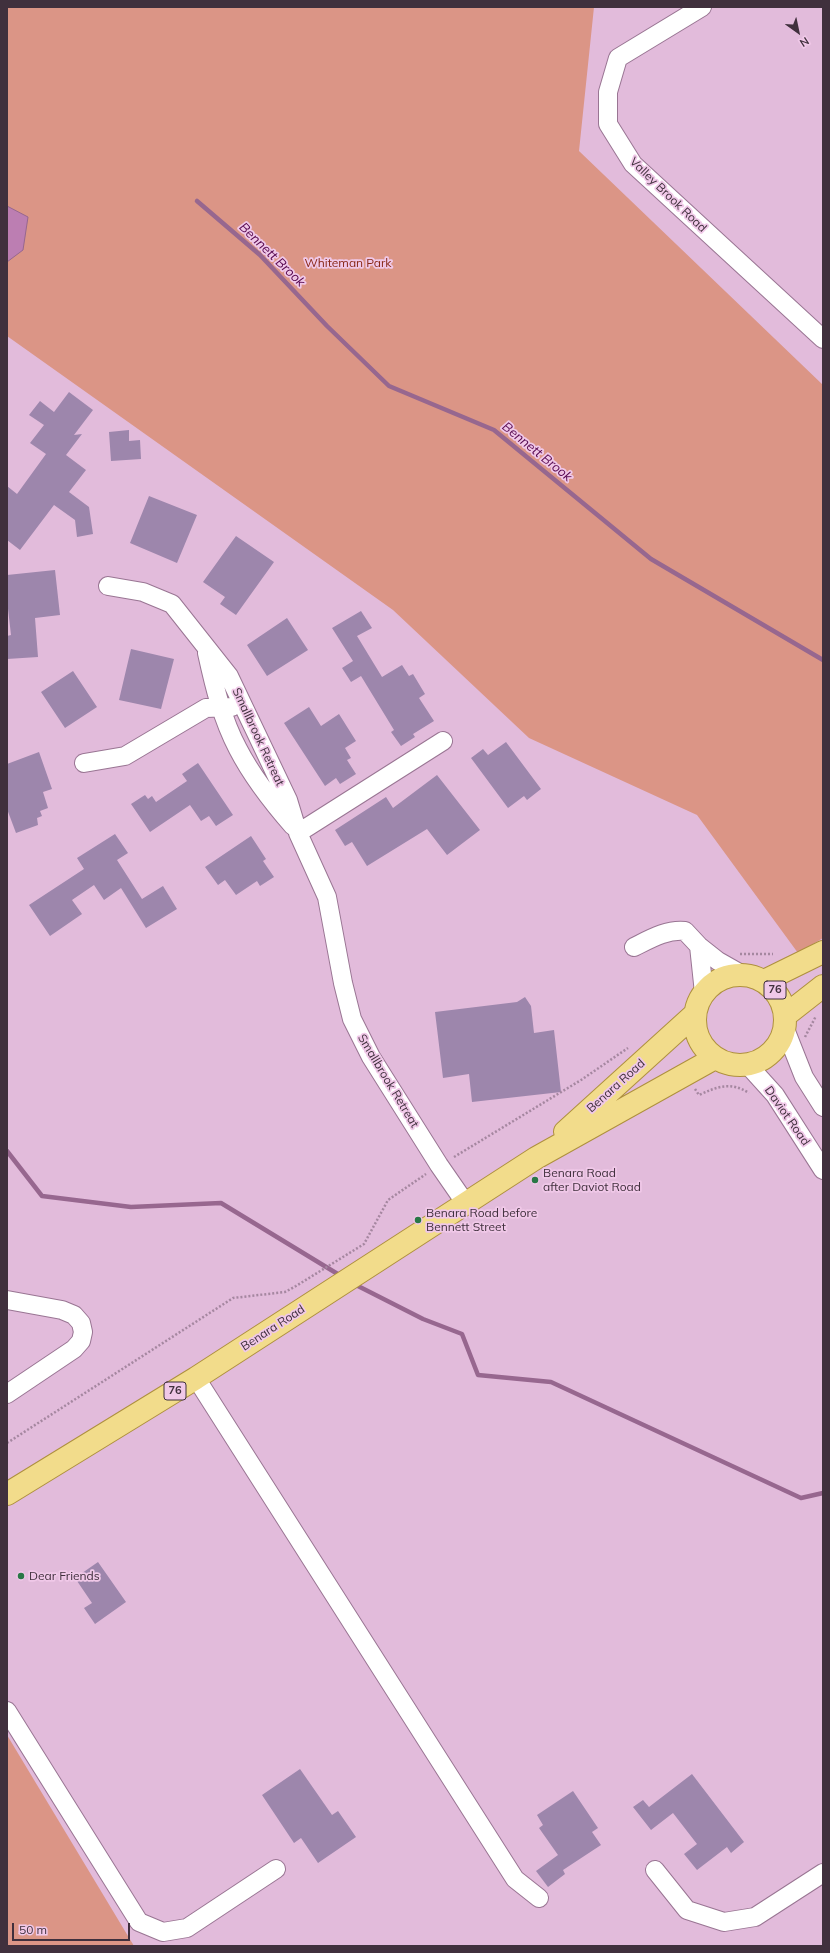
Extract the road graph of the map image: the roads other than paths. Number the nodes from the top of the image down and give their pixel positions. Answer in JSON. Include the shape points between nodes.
{"nodes":[{"id":1,"x":702,"y":7,"type":"edge"},
{"id":2,"x":823,"y":339,"type":"edge"},
{"id":3,"x":108,"y":586,"type":"dead end"},
{"id":4,"x":206,"y":649,"type":"junction"},
{"id":5,"x":243,"y":706,"type":"junction"},
{"id":6,"x":221,"y":708,"type":"junction"},
{"id":7,"x":443,"y":741,"type":"dead end"},
{"id":8,"x":84,"y":763,"type":"dead end"},
{"id":9,"x":298,"y":833,"type":"junction"},
{"id":10,"x":634,"y":947,"type":"dead end"},
{"id":11,"x":705,"y":951,"type":"junction"},
{"id":12,"x":823,"y":952,"type":"edge"},
{"id":13,"x":741,"y":974,"type":"junction"},
{"id":14,"x":764,"y":981,"type":"junction"},
{"id":15,"x":823,"y":986,"type":"edge"},
{"id":16,"x":704,"y":992,"type":"junction"},
{"id":17,"x":695,"y":1014,"type":"junction"},
{"id":18,"x":785,"y":1022,"type":"junction"},
{"id":19,"x":716,"y":1058,"type":"junction"},
{"id":20,"x":747,"y":1064,"type":"junction"},
{"id":21,"x":823,"y":1107,"type":"edge"},
{"id":22,"x":536,"y":1158,"type":"junction"},
{"id":23,"x":823,"y":1170,"type":"edge"},
{"id":24,"x":466,"y":1204,"type":"junction"},
{"id":25,"x":7,"y":1300,"type":"edge"},
{"id":26,"x":196,"y":1378,"type":"junction"},
{"id":27,"x":7,"y":1394,"type":"edge"},
{"id":28,"x":7,"y":1494,"type":"edge"},
{"id":29,"x":7,"y":1711,"type":"edge"},
{"id":30,"x":276,"y":1869,"type":"dead end"},
{"id":31,"x":655,"y":1870,"type":"dead end"},
{"id":32,"x":823,"y":1873,"type":"edge"},
{"id":33,"x":539,"y":1898,"type":"dead end"}],
"edges":[{"from":1,"to":2,"type":"street","name":"Valley Brook Road","via":[[618,58],[608,92],[608,124],[633,164]]},
{"from":3,"to":4,"type":"street","name":"Smallbrook Retreat","via":[[143,592],[172,604],[190,624]]},
{"from":4,"to":5,"type":"street","name":"Smallbrook Retreat","via":[[229,676]]},
{"from":4,"to":6,"type":"street","name":"Smallbrook Retreat"},
{"from":5,"to":6,"type":"street"},
{"from":5,"to":9,"type":"street","name":"Smallbrook Retreat","via":[[288,800]]},
{"from":6,"to":8,"type":"street","via":[[206,708],[125,756]]},
{"from":6,"to":9,"type":"street","name":"Smallbrook Retreat","via":[[238,749],[273,802]]},
{"from":7,"to":9,"type":"street"},
{"from":9,"to":24,"type":"street","name":"Smallbrook Retreat","via":[[327,897],[352,1019],[371,1057]]},
{"from":10,"to":11,"type":"street","via":[[677,930],[690,934]]},
{"from":11,"to":13,"type":"street"},
{"from":11,"to":16,"type":"street"},
{"from":12,"to":14,"type":"main road","number":"76"},
{"from":13,"to":14,"type":"main road","number":"76"},
{"from":13,"to":16,"type":"main road","number":"76","via":[[727,976]]},
{"from":14,"to":18,"type":"main road","number":"76","via":[[775,990],[782,1002]]},
{"from":15,"to":18,"type":"main road","number":"76"},
{"from":16,"to":17,"type":"main road","number":"76"},
{"from":17,"to":19,"type":"main road","number":"76","via":[[699,1038]]},
{"from":17,"to":22,"type":"main road","name":"Benara Road","number":"76"},
{"from":18,"to":20,"type":"main road","number":"76","via":[[780,1042],[772,1052],[760,1060]]},
{"from":18,"to":21,"type":"street","via":[[804,1077]]},
{"from":19,"to":20,"type":"main road","number":"76","via":[[736,1065]]},
{"from":19,"to":22,"type":"main road","name":"Benara Road","number":"76"},
{"from":20,"to":23,"type":"street","name":"Daviot Road","via":[[775,1095]]},
{"from":22,"to":24,"type":"main road","name":"Benara Road","number":"76"},
{"from":24,"to":26,"type":"main road","name":"Benara Road","number":"76"},
{"from":25,"to":27,"type":"street","via":[[68,1312],[79,1319],[83,1332],[81,1341],[74,1349]]},
{"from":26,"to":28,"type":"main road","name":"Benara Road","number":"76"},
{"from":26,"to":33,"type":"street","via":[[515,1879]]},
{"from":29,"to":30,"type":"street","via":[[138,1922],[163,1932],[187,1928]]},
{"from":31,"to":32,"type":"street","via":[[687,1910],[724,1922],[755,1917]]}]}
